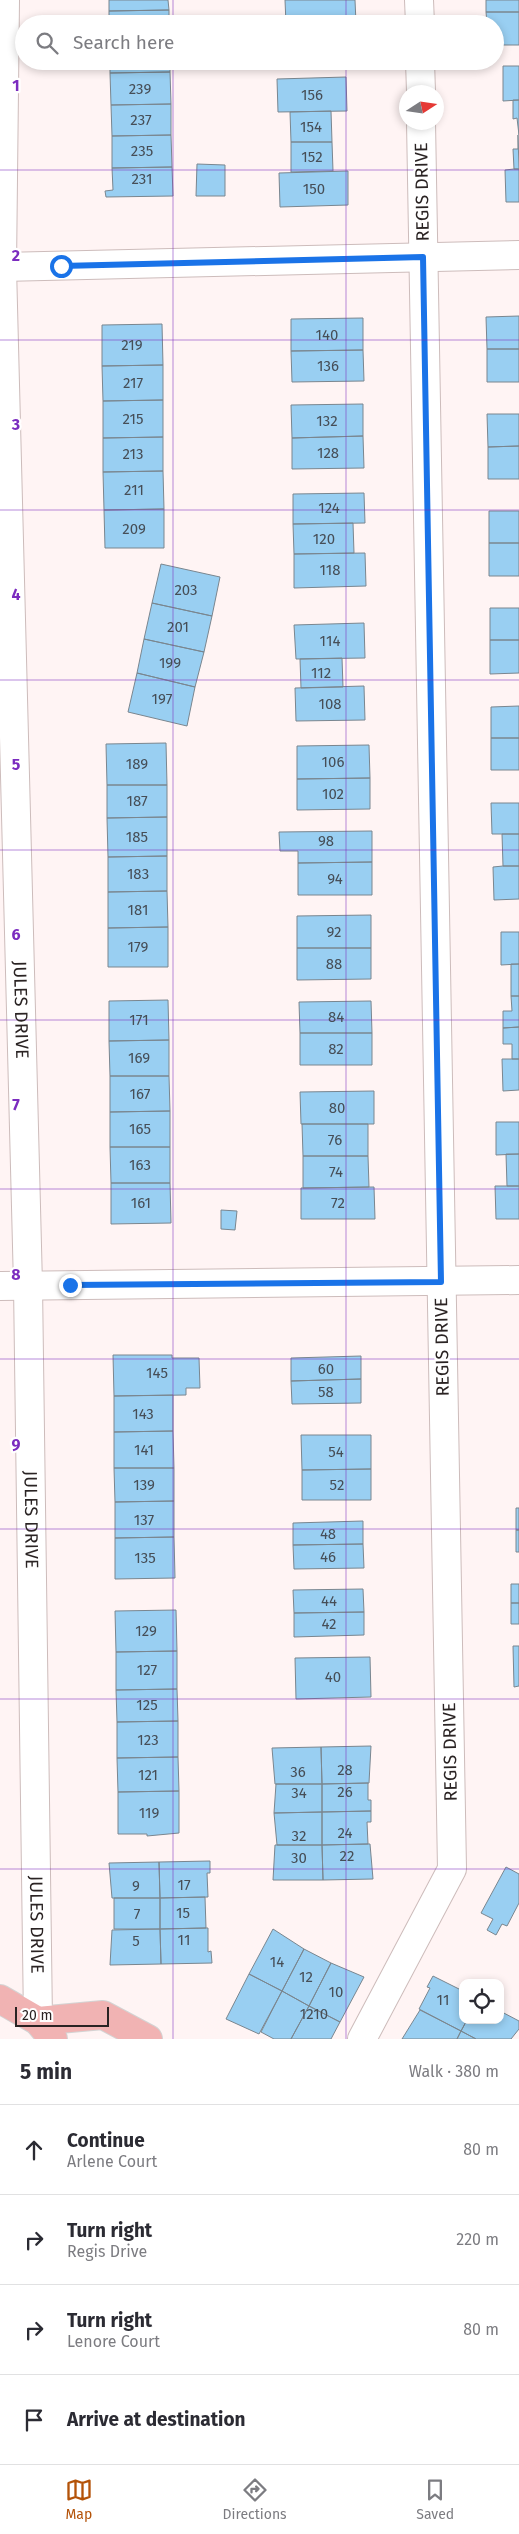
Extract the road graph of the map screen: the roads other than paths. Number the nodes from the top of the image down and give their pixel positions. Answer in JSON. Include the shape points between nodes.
{"nodes":[{"id":1,"x":5,"y":0,"type":"edge"},
{"id":2,"x":419,"y":0,"type":"edge"},
{"id":3,"x":420,"y":15,"type":"edge"},
{"id":4,"x":420,"y":70,"type":"edge"},
{"id":5,"x":421,"y":85,"type":"edge"},
{"id":6,"x":421,"y":130,"type":"edge"},
{"id":7,"x":519,"y":255,"type":"edge"},
{"id":8,"x":423,"y":257,"type":"junction"},
{"id":9,"x":2,"y":267,"type":"junction"},
{"id":10,"x":519,"y":1280,"type":"edge"},
{"id":11,"x":441,"y":1282,"type":"junction"},
{"id":12,"x":0,"y":1286,"type":"edge"},
{"id":13,"x":28,"y":1286,"type":"junction"},
{"id":14,"x":0,"y":1999,"type":"edge"},
{"id":15,"x":46,"y":2030,"type":"edge"},
{"id":16,"x":148,"y":2039,"type":"edge"},
{"id":17,"x":362,"y":2039,"type":"edge"}],
"edges":[{"from":1,"to":9,"type":"street","name":"JULES DRIVE"},
{"from":2,"to":3,"type":"street"},
{"from":4,"to":5,"type":"street"},
{"from":6,"to":8,"type":"street","name":"REGIS DRIVE"},
{"from":7,"to":8,"type":"street"},
{"from":8,"to":9,"type":"street"},
{"from":8,"to":11,"type":"street","name":"REGIS DRIVE"},
{"from":9,"to":13,"type":"street","name":"JULES DRIVE"},
{"from":10,"to":11,"type":"street"},
{"from":11,"to":13,"type":"street"},
{"from":11,"to":17,"type":"street","name":"REGIS DRIVE","via":[[452,1869]]},
{"from":12,"to":13,"type":"street"},
{"from":13,"to":15,"type":"street","name":"JULES DRIVE"},
{"from":14,"to":15,"type":"main road"},
{"from":15,"to":16,"type":"main road","via":[[103,2015]]}]}
